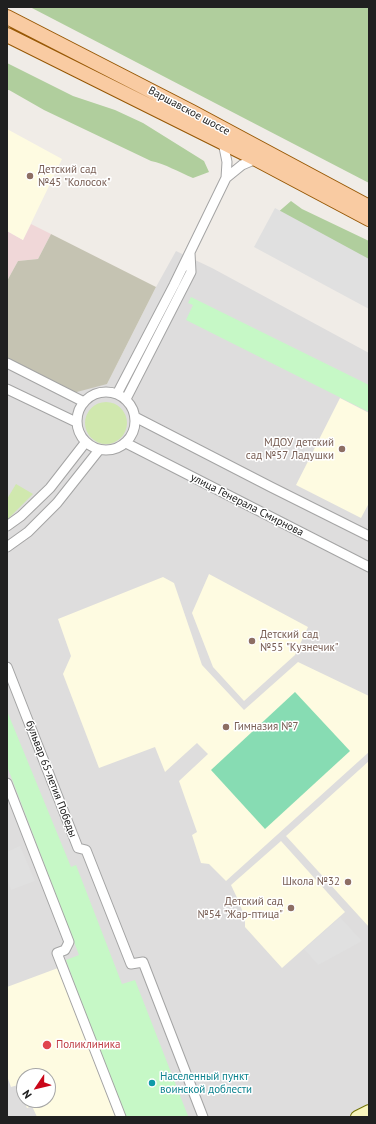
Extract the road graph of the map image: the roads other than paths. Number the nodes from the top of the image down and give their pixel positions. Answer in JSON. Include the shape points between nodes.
{"nodes":[{"id":1,"x":7,"y":17,"type":"edge"},
{"id":2,"x":7,"y":35,"type":"edge"},
{"id":3,"x":223,"y":142,"type":"junction"},
{"id":4,"x":256,"y":159,"type":"junction"},
{"id":5,"x":226,"y":178,"type":"junction"},
{"id":6,"x":369,"y":207,"type":"edge"},
{"id":7,"x":369,"y":220,"type":"edge"},
{"id":8,"x":178,"y":288,"type":"junction"},
{"id":9,"x":7,"y":363,"type":"edge"},
{"id":10,"x":7,"y":389,"type":"edge"},
{"id":11,"x":117,"y":394,"type":"junction"},
{"id":12,"x":126,"y":399,"type":"junction"},
{"id":13,"x":84,"y":402,"type":"junction"},
{"id":14,"x":135,"y":416,"type":"junction"},
{"id":15,"x":76,"y":422,"type":"junction"},
{"id":16,"x":86,"y":443,"type":"junction"},
{"id":17,"x":126,"y":443,"type":"junction"},
{"id":18,"x":99,"y":450,"type":"junction"},
{"id":19,"x":7,"y":526,"type":"edge"},
{"id":20,"x":369,"y":536,"type":"edge"},
{"id":21,"x":7,"y":546,"type":"edge"},
{"id":22,"x":369,"y":567,"type":"edge"},
{"id":23,"x":7,"y":667,"type":"edge"},
{"id":24,"x":7,"y":783,"type":"edge"},
{"id":25,"x":369,"y":1110,"type":"edge"},
{"id":26,"x":122,"y":1117,"type":"edge"},
{"id":27,"x":203,"y":1117,"type":"edge"},
{"id":28,"x":357,"y":1117,"type":"edge"}],
"edges":[{"from":1,"to":6,"type":"main road","name":"Варшавское шоссе"},
{"from":2,"to":3,"type":"main road","name":"Варшавское шоссе"},
{"from":3,"to":4,"type":"main road","name":"Варшавское шоссе"},
{"from":3,"to":5,"type":"street","via":[[228,162]]},
{"from":4,"to":5,"type":"street","via":[[242,165]]},
{"from":4,"to":7,"type":"main road","name":"Варшавское шоссе"},
{"from":5,"to":8,"type":"street","via":[[190,252]]},
{"from":8,"to":11,"type":"street"},
{"from":8,"to":12,"type":"street"},
{"from":9,"to":13,"type":"street"},
{"from":10,"to":15,"type":"street"},
{"from":11,"to":12,"type":"street"},
{"from":11,"to":13,"type":"street","via":[[98,393]]},
{"from":12,"to":14,"type":"street"},
{"from":13,"to":15,"type":"street"},
{"from":14,"to":17,"type":"street","via":[[132,436]]},
{"from":14,"to":20,"type":"street"},
{"from":15,"to":16,"type":"street"},
{"from":16,"to":18,"type":"street"},
{"from":16,"to":19,"type":"street","via":[[50,488]]},
{"from":17,"to":18,"type":"street","via":[[113,450]]},
{"from":17,"to":22,"type":"street","name":"улица Генерала Смирнова"},
{"from":18,"to":21,"type":"street","via":[[57,503],[28,532]]},
{"from":23,"to":27,"type":"street","name":"бульвар 65-летия Победы","via":[[78,848],[86,850],[131,964],[143,962]]},
{"from":24,"to":26,"type":"street","via":[[69,942],[65,950],[58,953]]},
{"from":25,"to":28,"type":"main road"}]}
